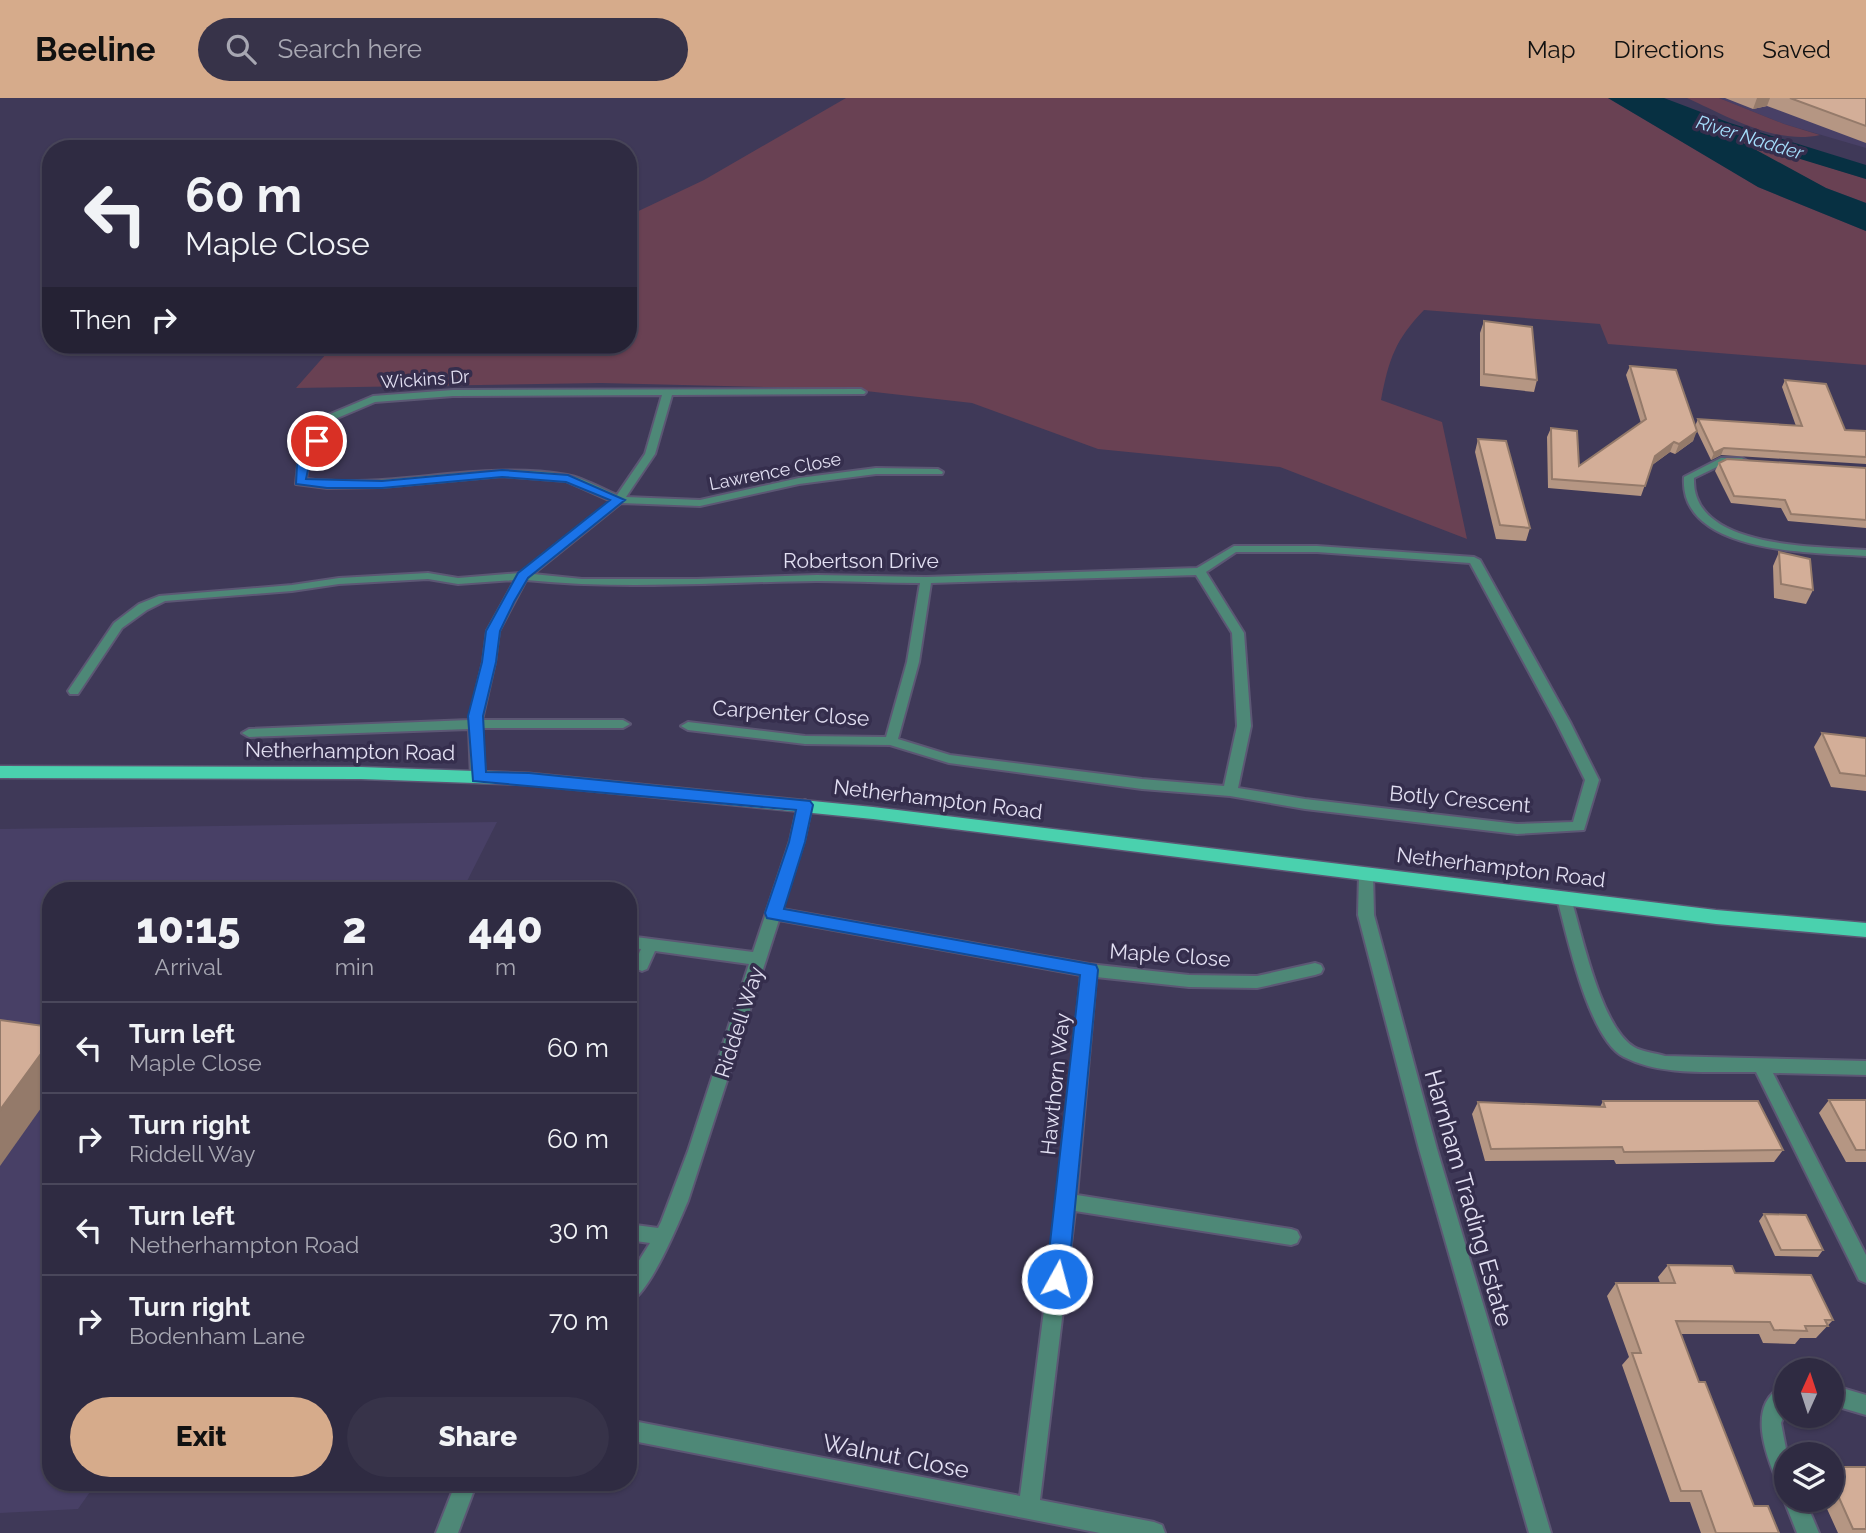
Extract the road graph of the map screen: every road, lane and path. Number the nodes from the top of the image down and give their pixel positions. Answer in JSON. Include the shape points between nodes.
{"nodes":[{"id":1,"x":861,"y":392,"type":"dead end"},
{"id":2,"x":668,"y":393,"type":"junction"},
{"id":3,"x":1748,"y":461,"type":"edge"},
{"id":4,"x":938,"y":472,"type":"dead end"},
{"id":5,"x":619,"y":500,"type":"junction"},
{"id":6,"x":1866,"y":553,"type":"edge"},
{"id":7,"x":1200,"y":571,"type":"junction"},
{"id":8,"x":523,"y":576,"type":"junction"},
{"id":9,"x":926,"y":580,"type":"junction"},
{"id":10,"x":74,"y":691,"type":"dead end"},
{"id":11,"x":476,"y":724,"type":"junction"},
{"id":12,"x":623,"y":724,"type":"dead end"},
{"id":13,"x":688,"y":726,"type":"dead end"},
{"id":14,"x":249,"y":733,"type":"dead end"},
{"id":15,"x":891,"y":741,"type":"junction"},
{"id":16,"x":0,"y":772,"type":"edge"},
{"id":17,"x":478,"y":777,"type":"junction"},
{"id":18,"x":1230,"y":791,"type":"junction"},
{"id":19,"x":805,"y":805,"type":"junction"},
{"id":20,"x":1366,"y":873,"type":"junction"},
{"id":21,"x":1564,"y":898,"type":"junction"},
{"id":22,"x":774,"y":913,"type":"junction"},
{"id":23,"x":1866,"y":930,"type":"edge"},
{"id":24,"x":637,"y":943,"type":"edge"},
{"id":25,"x":650,"y":945,"type":"junction"},
{"id":26,"x":760,"y":959,"type":"junction"},
{"id":27,"x":642,"y":965,"type":"dead end"},
{"id":28,"x":1315,"y":969,"type":"dead end"},
{"id":29,"x":1089,"y":970,"type":"junction"},
{"id":30,"x":1761,"y":1065,"type":"junction"},
{"id":31,"x":1866,"y":1068,"type":"edge"},
{"id":32,"x":1067,"y":1202,"type":"junction"},
{"id":33,"x":637,"y":1233,"type":"edge"},
{"id":34,"x":664,"y":1237,"type":"junction"},
{"id":35,"x":1291,"y":1237,"type":"dead end"},
{"id":36,"x":1866,"y":1273,"type":"edge"},
{"id":37,"x":637,"y":1280,"type":"edge"},
{"id":38,"x":1844,"y":1399,"type":"edge"},
{"id":39,"x":1866,"y":1405,"type":"edge"},
{"id":40,"x":1774,"y":1412,"type":"edge"},
{"id":41,"x":637,"y":1432,"type":"edge"},
{"id":42,"x":1774,"y":1442,"type":"edge"},
{"id":43,"x":463,"y":1491,"type":"edge"},
{"id":44,"x":1029,"y":1508,"type":"junction"},
{"id":45,"x":1800,"y":1512,"type":"edge"},
{"id":46,"x":447,"y":1533,"type":"edge"},
{"id":47,"x":1154,"y":1533,"type":"edge"},
{"id":48,"x":1540,"y":1533,"type":"edge"},
{"id":49,"x":1808,"y":1533,"type":"edge"}],
"edges":[{"from":1,"to":2,"type":"street"},
{"from":2,"to":5,"type":"street","via":[[650,454]]},
{"from":2,"to":5,"type":"street","name":"Wickins Dr","via":[[453,393],[373,399],[331,417],[303,465],[300,482],[382,484],[502,473],[568,478]]},
{"from":3,"to":6,"type":"street","via":[[1721,461],[1689,477],[1689,499],[1699,512],[1733,533],[1770,545]]},
{"from":4,"to":5,"type":"street","name":"Lawrence Close","via":[[876,471],[799,481],[700,503]]},
{"from":5,"to":8,"type":"street"},
{"from":7,"to":9,"type":"street","name":"Robertson Drive"},
{"from":7,"to":18,"type":"street","via":[[1238,633],[1244,726]]},
{"from":7,"to":18,"type":"street","name":"Botly Crescent","via":[[1234,549],[1474,560],[1592,780],[1579,827],[1517,829]]},
{"from":8,"to":9,"type":"street","name":"Robertson Drive","via":[[582,582]]},
{"from":8,"to":10,"type":"street","name":"Robertson Drive","via":[[339,581],[163,598],[118,626]]},
{"from":8,"to":11,"type":"street","via":[[493,631]]},
{"from":9,"to":15,"type":"street","via":[[913,662]]},
{"from":11,"to":12,"type":"street"},
{"from":11,"to":14,"type":"street"},
{"from":11,"to":17,"type":"street"},
{"from":13,"to":15,"type":"street","name":"Carpenter Close","via":[[805,740]]},
{"from":15,"to":18,"type":"street","name":"Botly Crescent","via":[[949,759]]},
{"from":16,"to":17,"type":"main road","name":"Netherhampton Road"},
{"from":17,"to":19,"type":"main road","name":"Netherhampton Road"},
{"from":19,"to":20,"type":"main road","name":"Netherhampton Road"},
{"from":19,"to":22,"type":"street","name":"Riddell Way"},
{"from":20,"to":21,"type":"main road","name":"Netherhampton Road"},
{"from":20,"to":48,"type":"street","name":"Harnham Trading Estate","via":[[1366,915],[1428,1149]]},
{"from":21,"to":23,"type":"main road","name":"Netherhampton Road"},
{"from":21,"to":30,"type":"street","via":[[1593,998],[1609,1031],[1628,1052],[1665,1063]]},
{"from":22,"to":26,"type":"street","name":"Riddell Way"},
{"from":22,"to":29,"type":"street","name":"Maple Close"},
{"from":24,"to":25,"type":"street"},
{"from":25,"to":26,"type":"street"},
{"from":25,"to":27,"type":"street"},
{"from":26,"to":34,"type":"street","name":"Riddell Way"},
{"from":28,"to":29,"type":"street","name":"Maple Close","via":[[1257,982],[1189,981]]},
{"from":29,"to":32,"type":"street","name":"Hawthorn Way"},
{"from":30,"to":31,"type":"street"},
{"from":30,"to":36,"type":"street"},
{"from":32,"to":35,"type":"street"},
{"from":32,"to":44,"type":"street","name":"Hawthorn Way"},
{"from":33,"to":34,"type":"street"},
{"from":34,"to":37,"type":"street","name":"Riddell Way"},
{"from":38,"to":39,"type":"street"},
{"from":40,"to":42,"type":"street","via":[[1770,1422]]},
{"from":41,"to":44,"type":"street","name":"Walnut Close"},
{"from":43,"to":46,"type":"street"},
{"from":44,"to":47,"type":"street","name":"Walnut Close"},
{"from":45,"to":49,"type":"street"}]}
